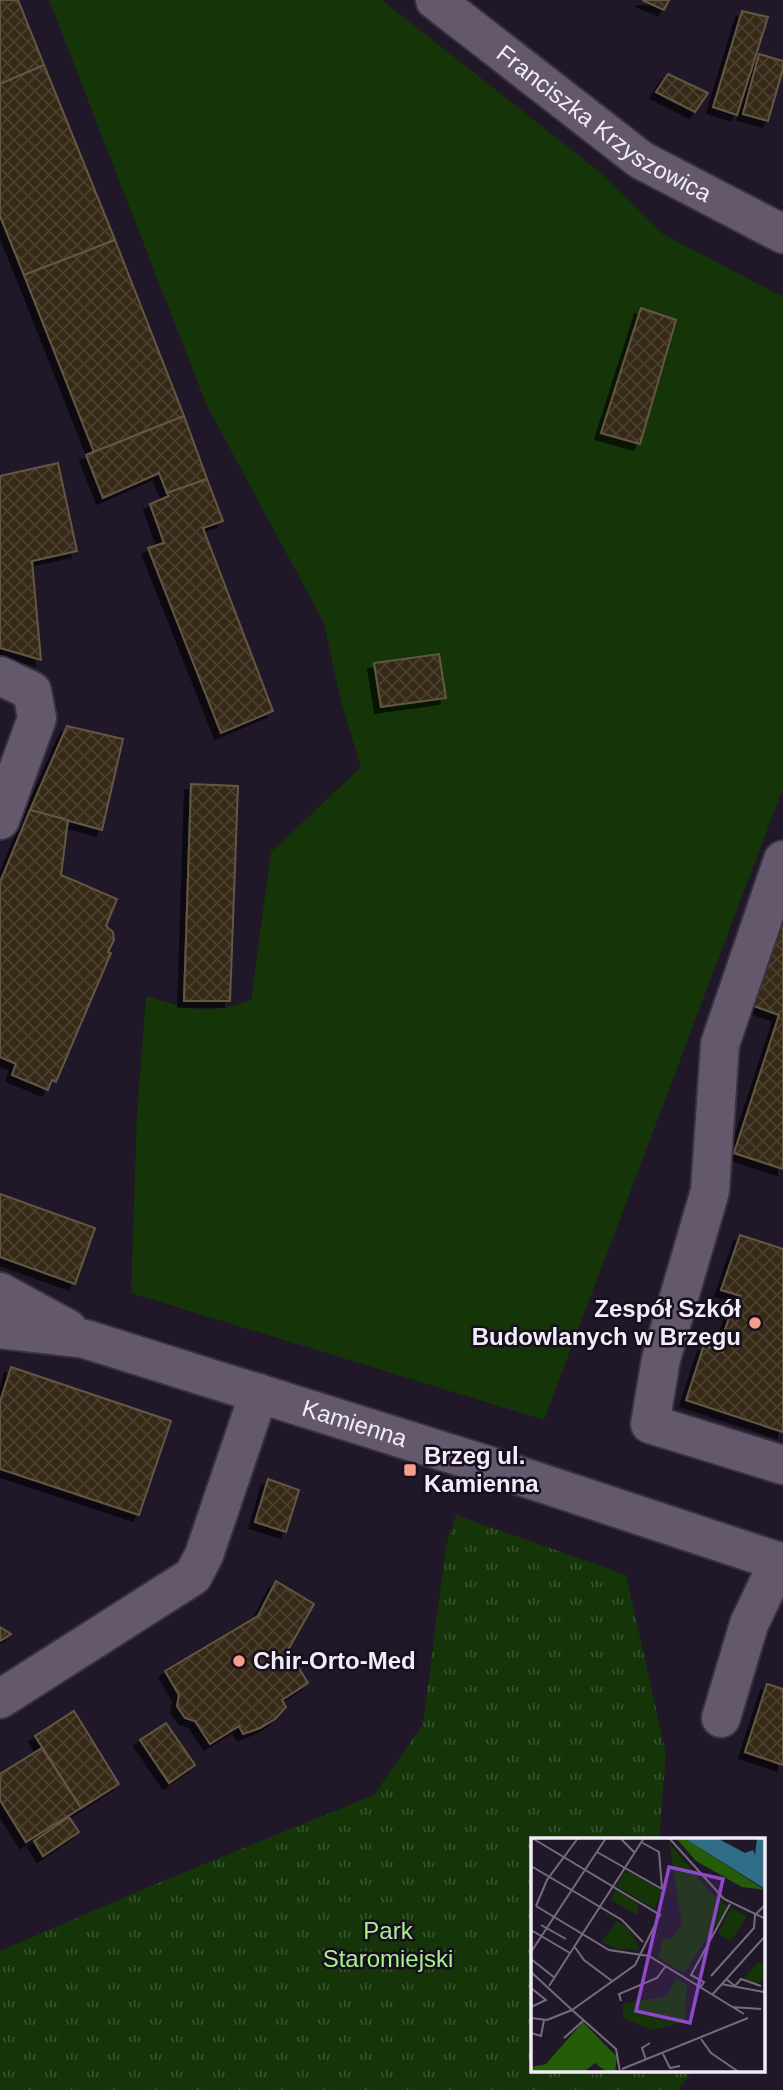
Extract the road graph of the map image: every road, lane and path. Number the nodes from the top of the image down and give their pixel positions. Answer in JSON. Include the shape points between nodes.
{"nodes":[{"id":1,"x":435,"y":0,"type":"edge"},
{"id":2,"x":783,"y":234,"type":"edge"},
{"id":3,"x":0,"y":676,"type":"edge"},
{"id":4,"x":0,"y":820,"type":"edge"},
{"id":5,"x":783,"y":860,"type":"edge"},
{"id":6,"x":0,"y":1292,"type":"edge"},
{"id":7,"x":0,"y":1329,"type":"edge"},
{"id":8,"x":85,"y":1339,"type":"junction"},
{"id":9,"x":259,"y":1393,"type":"junction"},
{"id":10,"x":783,"y":1465,"type":"edge"},
{"id":11,"x":781,"y":1562,"type":"edge"},
{"id":12,"x":0,"y":1699,"type":"edge"},
{"id":13,"x":721,"y":1718,"type":"dead end"}],
"edges":[{"from":1,"to":2,"type":"street","name":"Franciszka Krzyszowica","via":[[641,160]]},
{"from":3,"to":4,"type":"street","via":[[32,691],[37,719]]},
{"from":5,"to":10,"type":"street","via":[[720,1044],[710,1191],[661,1359],[650,1424]]},
{"from":6,"to":8,"type":"street","name":"Kamienna"},
{"from":7,"to":8,"type":"street","name":"Kamienna"},
{"from":8,"to":9,"type":"street","name":"Kamienna"},
{"from":9,"to":11,"type":"street","name":"Kamienna"},
{"from":9,"to":12,"type":"street","via":[[193,1576]]},
{"from":11,"to":13,"type":"street","via":[[749,1624]]}]}
